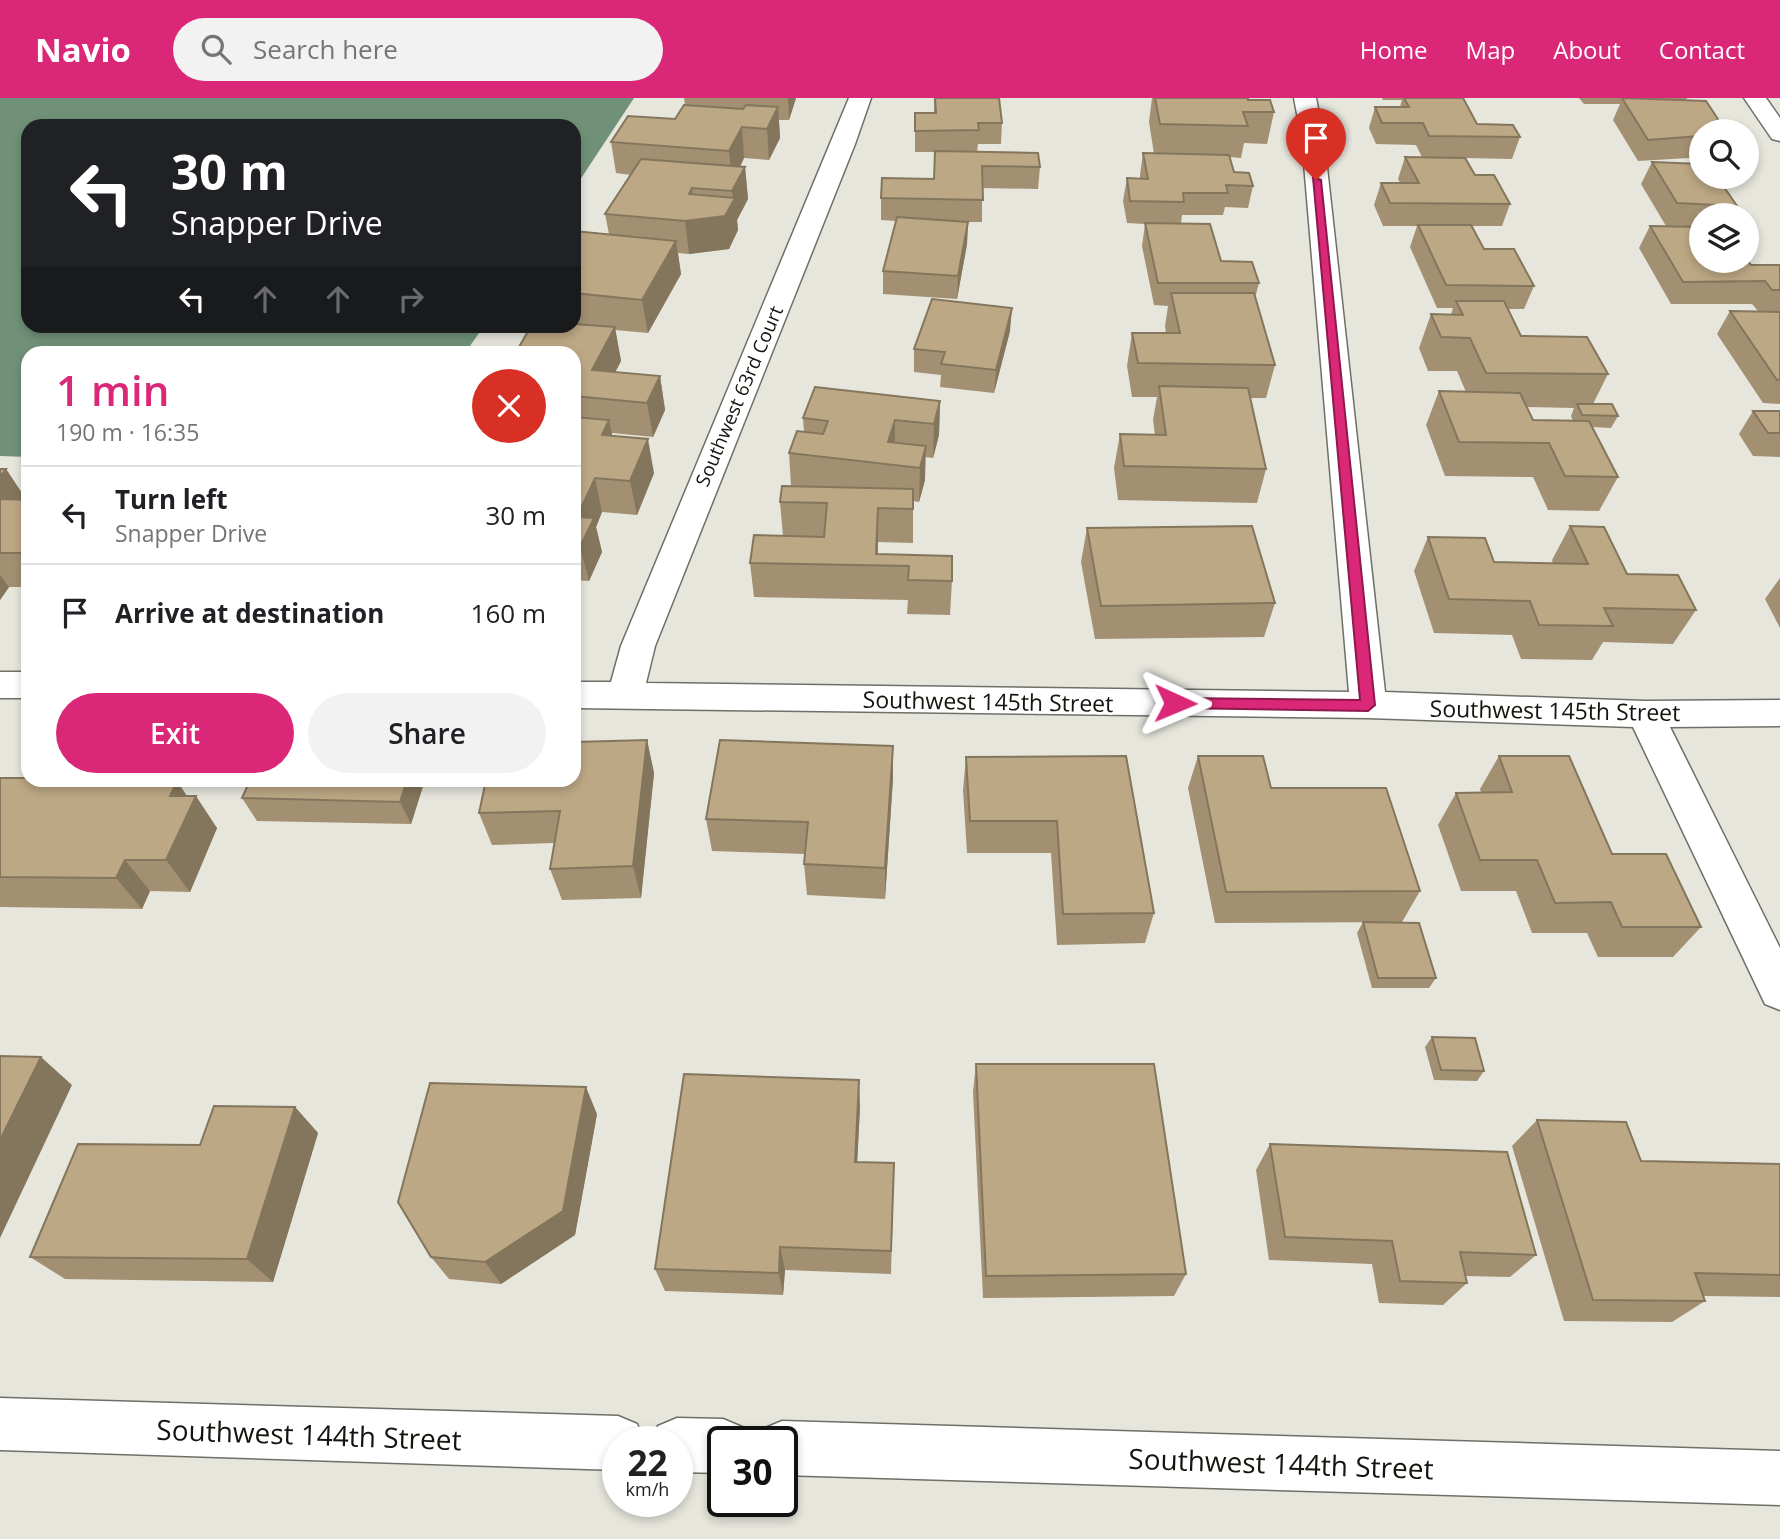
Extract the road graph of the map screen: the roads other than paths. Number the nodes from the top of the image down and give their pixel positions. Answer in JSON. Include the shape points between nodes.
{"nodes":[{"id":1,"x":860,"y":98,"type":"edge"},
{"id":2,"x":1305,"y":98,"type":"edge"},
{"id":3,"x":1767,"y":107,"type":"edge"},
{"id":4,"x":1780,"y":134,"type":"edge"},
{"id":5,"x":0,"y":685,"type":"edge"},
{"id":6,"x":21,"y":685,"type":"edge"},
{"id":7,"x":581,"y":695,"type":"edge"},
{"id":8,"x":625,"y":696,"type":"junction"},
{"id":9,"x":1368,"y":705,"type":"junction"},
{"id":10,"x":1780,"y":713,"type":"edge"},
{"id":11,"x":1645,"y":714,"type":"junction"},
{"id":12,"x":1780,"y":991,"type":"edge"},
{"id":13,"x":0,"y":1424,"type":"edge"},
{"id":14,"x":602,"y":1443,"type":"edge"},
{"id":15,"x":798,"y":1448,"type":"edge"},
{"id":16,"x":1780,"y":1478,"type":"edge"}],
"edges":[{"from":1,"to":8,"type":"street","name":"Southwest 63rd Court","via":[[638,646]]},
{"from":2,"to":9,"type":"street","via":[[1313,140]]},
{"from":3,"to":4,"type":"street"},
{"from":5,"to":6,"type":"street"},
{"from":7,"to":8,"type":"street","name":"Southwest 145th Street"},
{"from":8,"to":9,"type":"street","name":"Southwest 145th Street"},
{"from":9,"to":11,"type":"street","name":"Southwest 145th Street"},
{"from":10,"to":11,"type":"street","name":"Southwest 145th Street"},
{"from":11,"to":12,"type":"street"},
{"from":13,"to":14,"type":"street","name":"Southwest 144th Street"},
{"from":15,"to":16,"type":"street","name":"Southwest 144th Street"}]}
